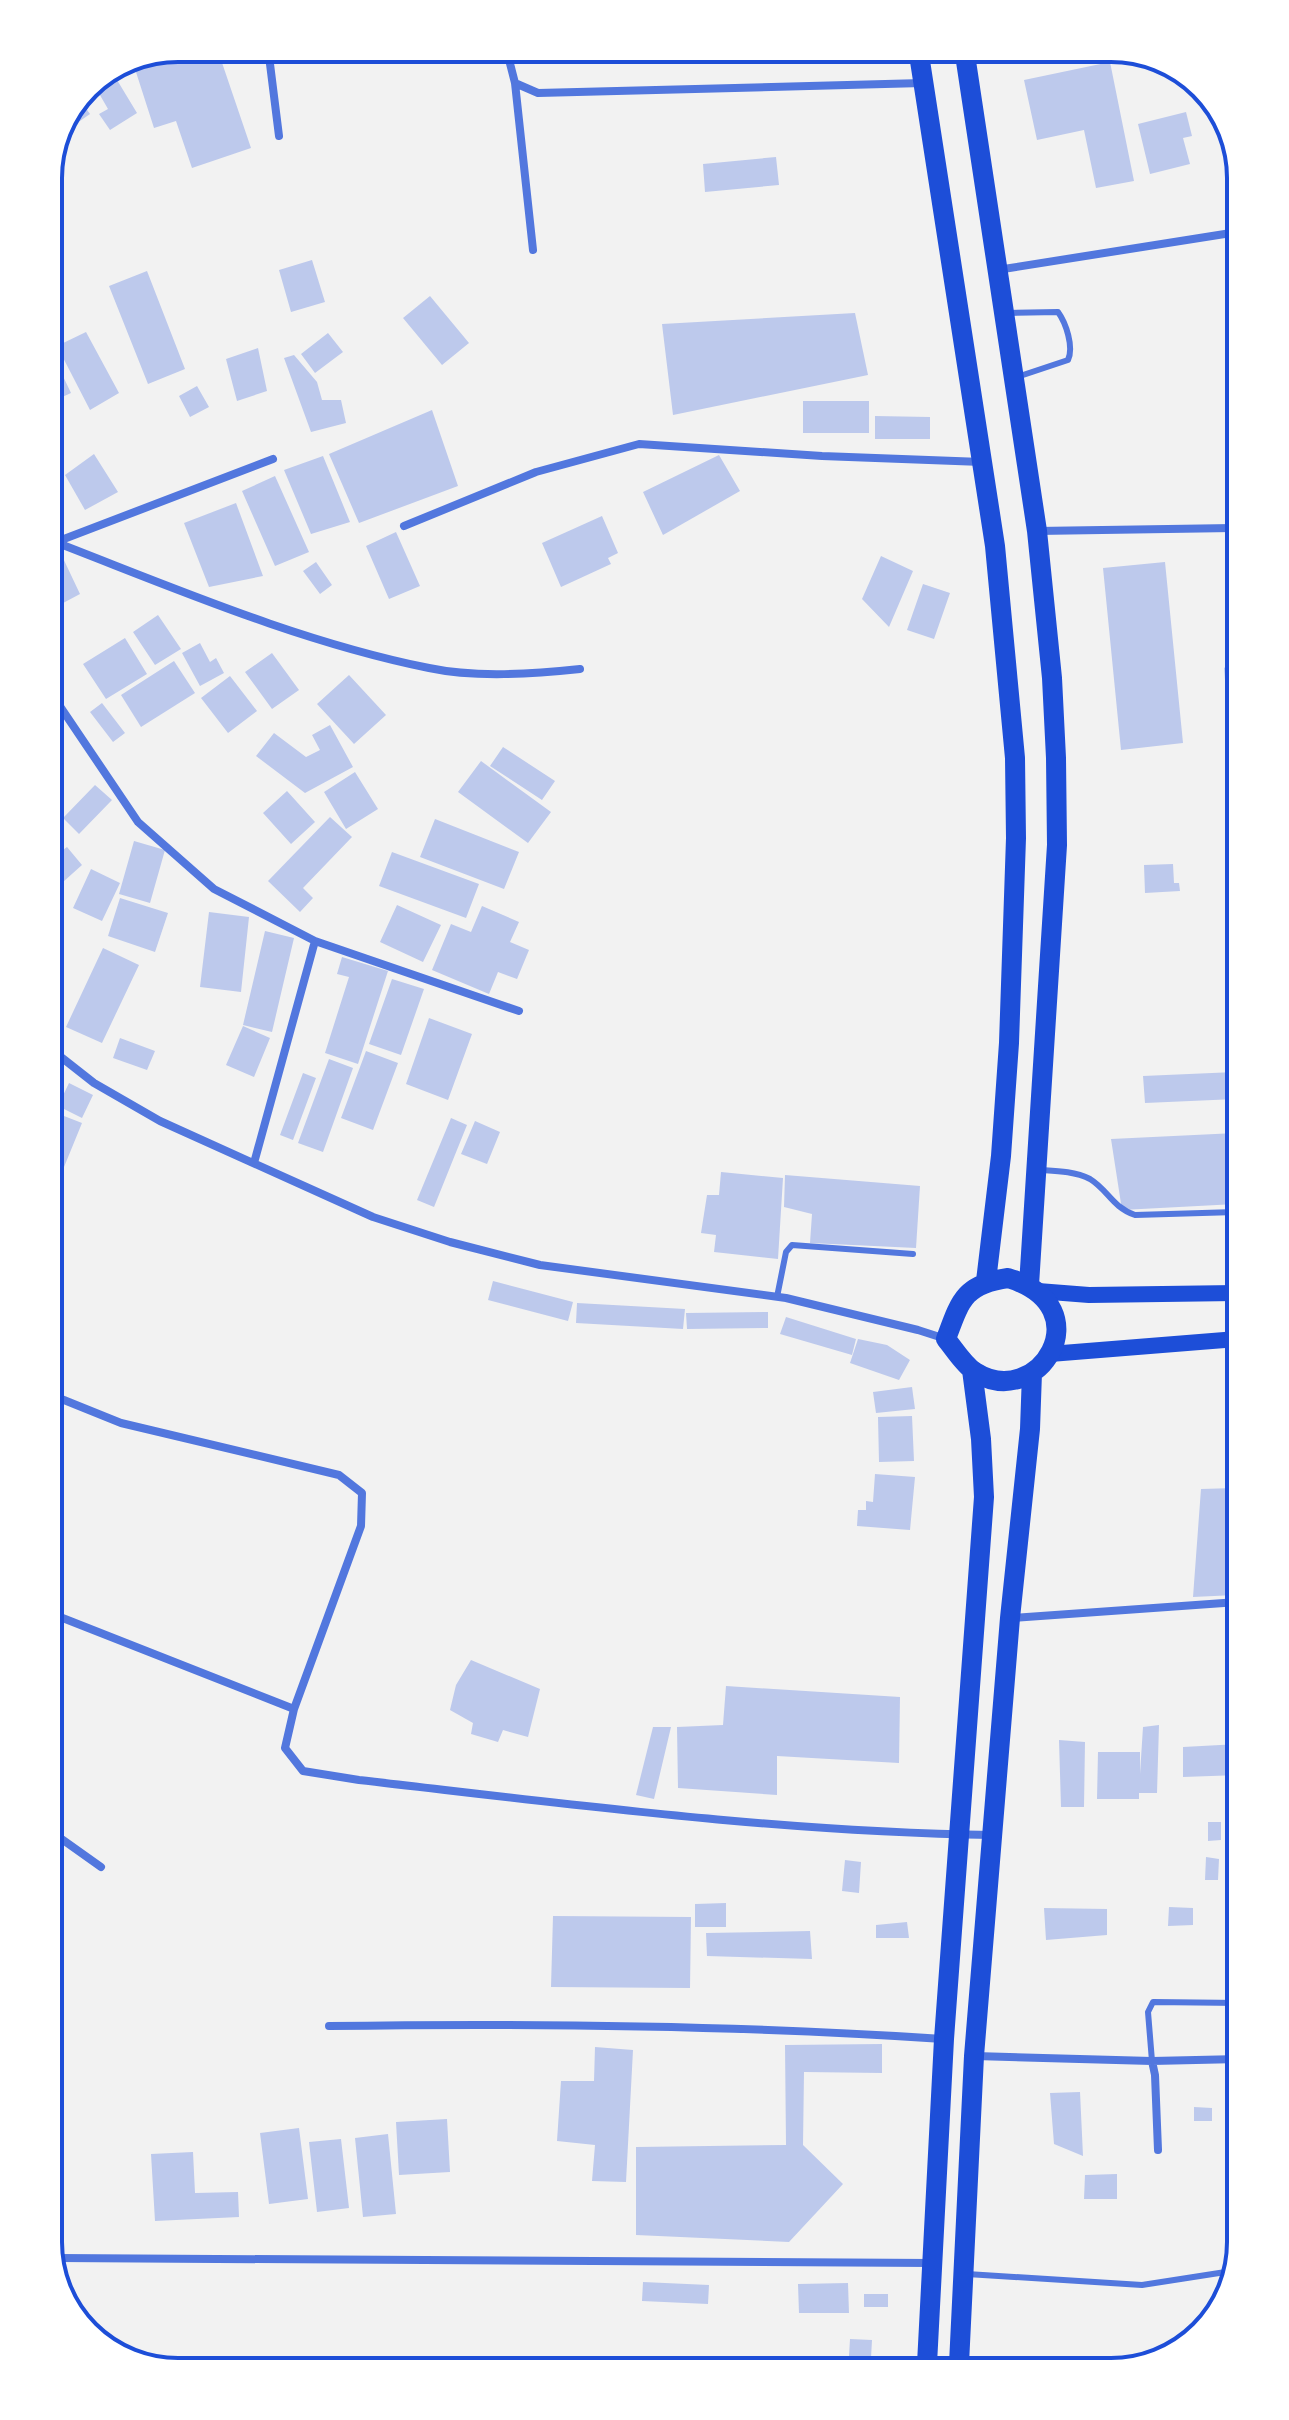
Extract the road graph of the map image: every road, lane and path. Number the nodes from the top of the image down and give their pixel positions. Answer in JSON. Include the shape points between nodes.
{"nodes":[{"id":1,"x":270,"y":62,"type":"edge"},
{"id":2,"x":510,"y":62,"type":"edge"},
{"id":3,"x":920,"y":62,"type":"edge"},
{"id":4,"x":966,"y":62,"type":"edge"},
{"id":5,"x":515,"y":83,"type":"junction"},
{"id":6,"x":923,"y":83,"type":"junction"},
{"id":7,"x":279,"y":136,"type":"dead end"},
{"id":8,"x":1227,"y":234,"type":"edge"},
{"id":9,"x":533,"y":250,"type":"dead end"},
{"id":10,"x":996,"y":270,"type":"junction"},
{"id":11,"x":1003,"y":313,"type":"junction"},
{"id":12,"x":1014,"y":378,"type":"junction"},
{"id":13,"x":273,"y":459,"type":"dead end"},
{"id":14,"x":983,"y":462,"type":"junction"},
{"id":15,"x":404,"y":526,"type":"dead end"},
{"id":16,"x":1227,"y":528,"type":"edge"},
{"id":17,"x":1037,"y":531,"type":"junction"},
{"id":18,"x":62,"y":540,"type":"edge"},
{"id":19,"x":62,"y":546,"type":"edge"},
{"id":20,"x":580,"y":669,"type":"dead end"},
{"id":21,"x":62,"y":709,"type":"edge"},
{"id":22,"x":315,"y":941,"type":"junction"},
{"id":23,"x":519,"y":1011,"type":"dead end"},
{"id":24,"x":62,"y":1058,"type":"edge"},
{"id":25,"x":254,"y":1163,"type":"junction"},
{"id":26,"x":1036,"y":1170,"type":"junction"},
{"id":27,"x":1227,"y":1212,"type":"edge"},
{"id":28,"x":913,"y":1254,"type":"dead end"},
{"id":29,"x":986,"y":1281,"type":"junction"},
{"id":30,"x":1033,"y":1288,"type":"junction"},
{"id":31,"x":1227,"y":1293,"type":"edge"},
{"id":32,"x":777,"y":1297,"type":"junction"},
{"id":33,"x":946,"y":1339,"type":"junction"},
{"id":34,"x":1227,"y":1340,"type":"edge"},
{"id":35,"x":1050,"y":1354,"type":"junction"},
{"id":36,"x":972,"y":1370,"type":"junction"},
{"id":37,"x":1032,"y":1373,"type":"junction"},
{"id":38,"x":62,"y":1399,"type":"edge"},
{"id":39,"x":1227,"y":1603,"type":"edge"},
{"id":40,"x":62,"y":1618,"type":"edge"},
{"id":41,"x":1010,"y":1618,"type":"junction"},
{"id":42,"x":294,"y":1709,"type":"junction"},
{"id":43,"x":960,"y":1835,"type":"junction"},
{"id":44,"x":993,"y":1835,"type":"junction"},
{"id":45,"x":62,"y":1839,"type":"edge"},
{"id":46,"x":101,"y":1867,"type":"dead end"},
{"id":47,"x":1227,"y":2003,"type":"edge"},
{"id":48,"x":329,"y":2026,"type":"dead end"},
{"id":49,"x":944,"y":2039,"type":"junction"},
{"id":50,"x":974,"y":2056,"type":"junction"},
{"id":51,"x":1227,"y":2059,"type":"edge"},
{"id":52,"x":1152,"y":2061,"type":"junction"},
{"id":53,"x":1158,"y":2150,"type":"dead end"},
{"id":54,"x":63,"y":2258,"type":"edge"},
{"id":55,"x":932,"y":2263,"type":"junction"},
{"id":56,"x":1223,"y":2272,"type":"edge"},
{"id":57,"x":963,"y":2274,"type":"junction"},
{"id":58,"x":927,"y":2358,"type":"edge"},
{"id":59,"x":959,"y":2358,"type":"edge"}],
"edges":[{"from":1,"to":7,"type":"street"},
{"from":2,"to":5,"type":"street"},
{"from":3,"to":6,"type":"main road"},
{"from":4,"to":10,"type":"main road"},
{"from":5,"to":6,"type":"street","via":[[538,93]]},
{"from":5,"to":9,"type":"street"},
{"from":6,"to":14,"type":"main road"},
{"from":8,"to":10,"type":"street"},
{"from":10,"to":11,"type":"main road"},
{"from":11,"to":12,"type":"main road"},
{"from":11,"to":12,"type":"lane","via":[[1058,312],[1070,346],[1068,360]]},
{"from":12,"to":17,"type":"main road"},
{"from":13,"to":18,"type":"street"},
{"from":14,"to":15,"type":"street","via":[[639,444],[536,472]]},
{"from":14,"to":29,"type":"main road","via":[[1012,711],[1016,838],[1009,1043]]},
{"from":16,"to":17,"type":"street"},
{"from":17,"to":26,"type":"main road","via":[[1052,678],[1057,845]]},
{"from":19,"to":20,"type":"street","via":[[301,635],[431,669],[525,675]]},
{"from":21,"to":22,"type":"street","via":[[138,822],[214,889]]},
{"from":22,"to":23,"type":"street"},
{"from":22,"to":25,"type":"street"},
{"from":24,"to":25,"type":"street","via":[[160,1121]]},
{"from":25,"to":32,"type":"street","via":[[373,1217],[450,1242],[540,1265]]},
{"from":26,"to":27,"type":"lane","via":[[1076,1173],[1135,1215]]},
{"from":26,"to":30,"type":"main road"},
{"from":28,"to":32,"type":"lane","via":[[792,1245]]},
{"from":29,"to":30,"type":"main road","via":[[1008,1278]]},
{"from":29,"to":33,"type":"main road","via":[[957,1307]]},
{"from":30,"to":31,"type":"main road","via":[[1089,1295]]},
{"from":30,"to":35,"type":"main road","via":[[1046,1299],[1055,1320]]},
{"from":32,"to":33,"type":"street"},
{"from":33,"to":36,"type":"main road"},
{"from":34,"to":35,"type":"main road"},
{"from":35,"to":37,"type":"main road"},
{"from":36,"to":37,"type":"main road","via":[[1002,1381]]},
{"from":36,"to":43,"type":"main road","via":[[984,1497]]},
{"from":37,"to":41,"type":"main road"},
{"from":38,"to":42,"type":"street","via":[[121,1423],[339,1475],[362,1493],[361,1526]]},
{"from":39,"to":41,"type":"street"},
{"from":40,"to":42,"type":"street"},
{"from":41,"to":44,"type":"main road"},
{"from":42,"to":43,"type":"street","via":[[285,1748],[303,1771],[711,1821]]},
{"from":43,"to":44,"type":"street"},
{"from":43,"to":49,"type":"main road"},
{"from":44,"to":50,"type":"main road"},
{"from":45,"to":46,"type":"street"},
{"from":47,"to":52,"type":"lane","via":[[1153,2002],[1148,2012]]},
{"from":48,"to":49,"type":"street","via":[[527,2023],[799,2029]]},
{"from":49,"to":55,"type":"main road"},
{"from":50,"to":52,"type":"street"},
{"from":50,"to":57,"type":"main road"},
{"from":51,"to":52,"type":"street"},
{"from":52,"to":53,"type":"street"},
{"from":54,"to":55,"type":"street"},
{"from":55,"to":58,"type":"main road"},
{"from":56,"to":57,"type":"lane","via":[[1142,2285]]},
{"from":57,"to":59,"type":"main road"}]}
